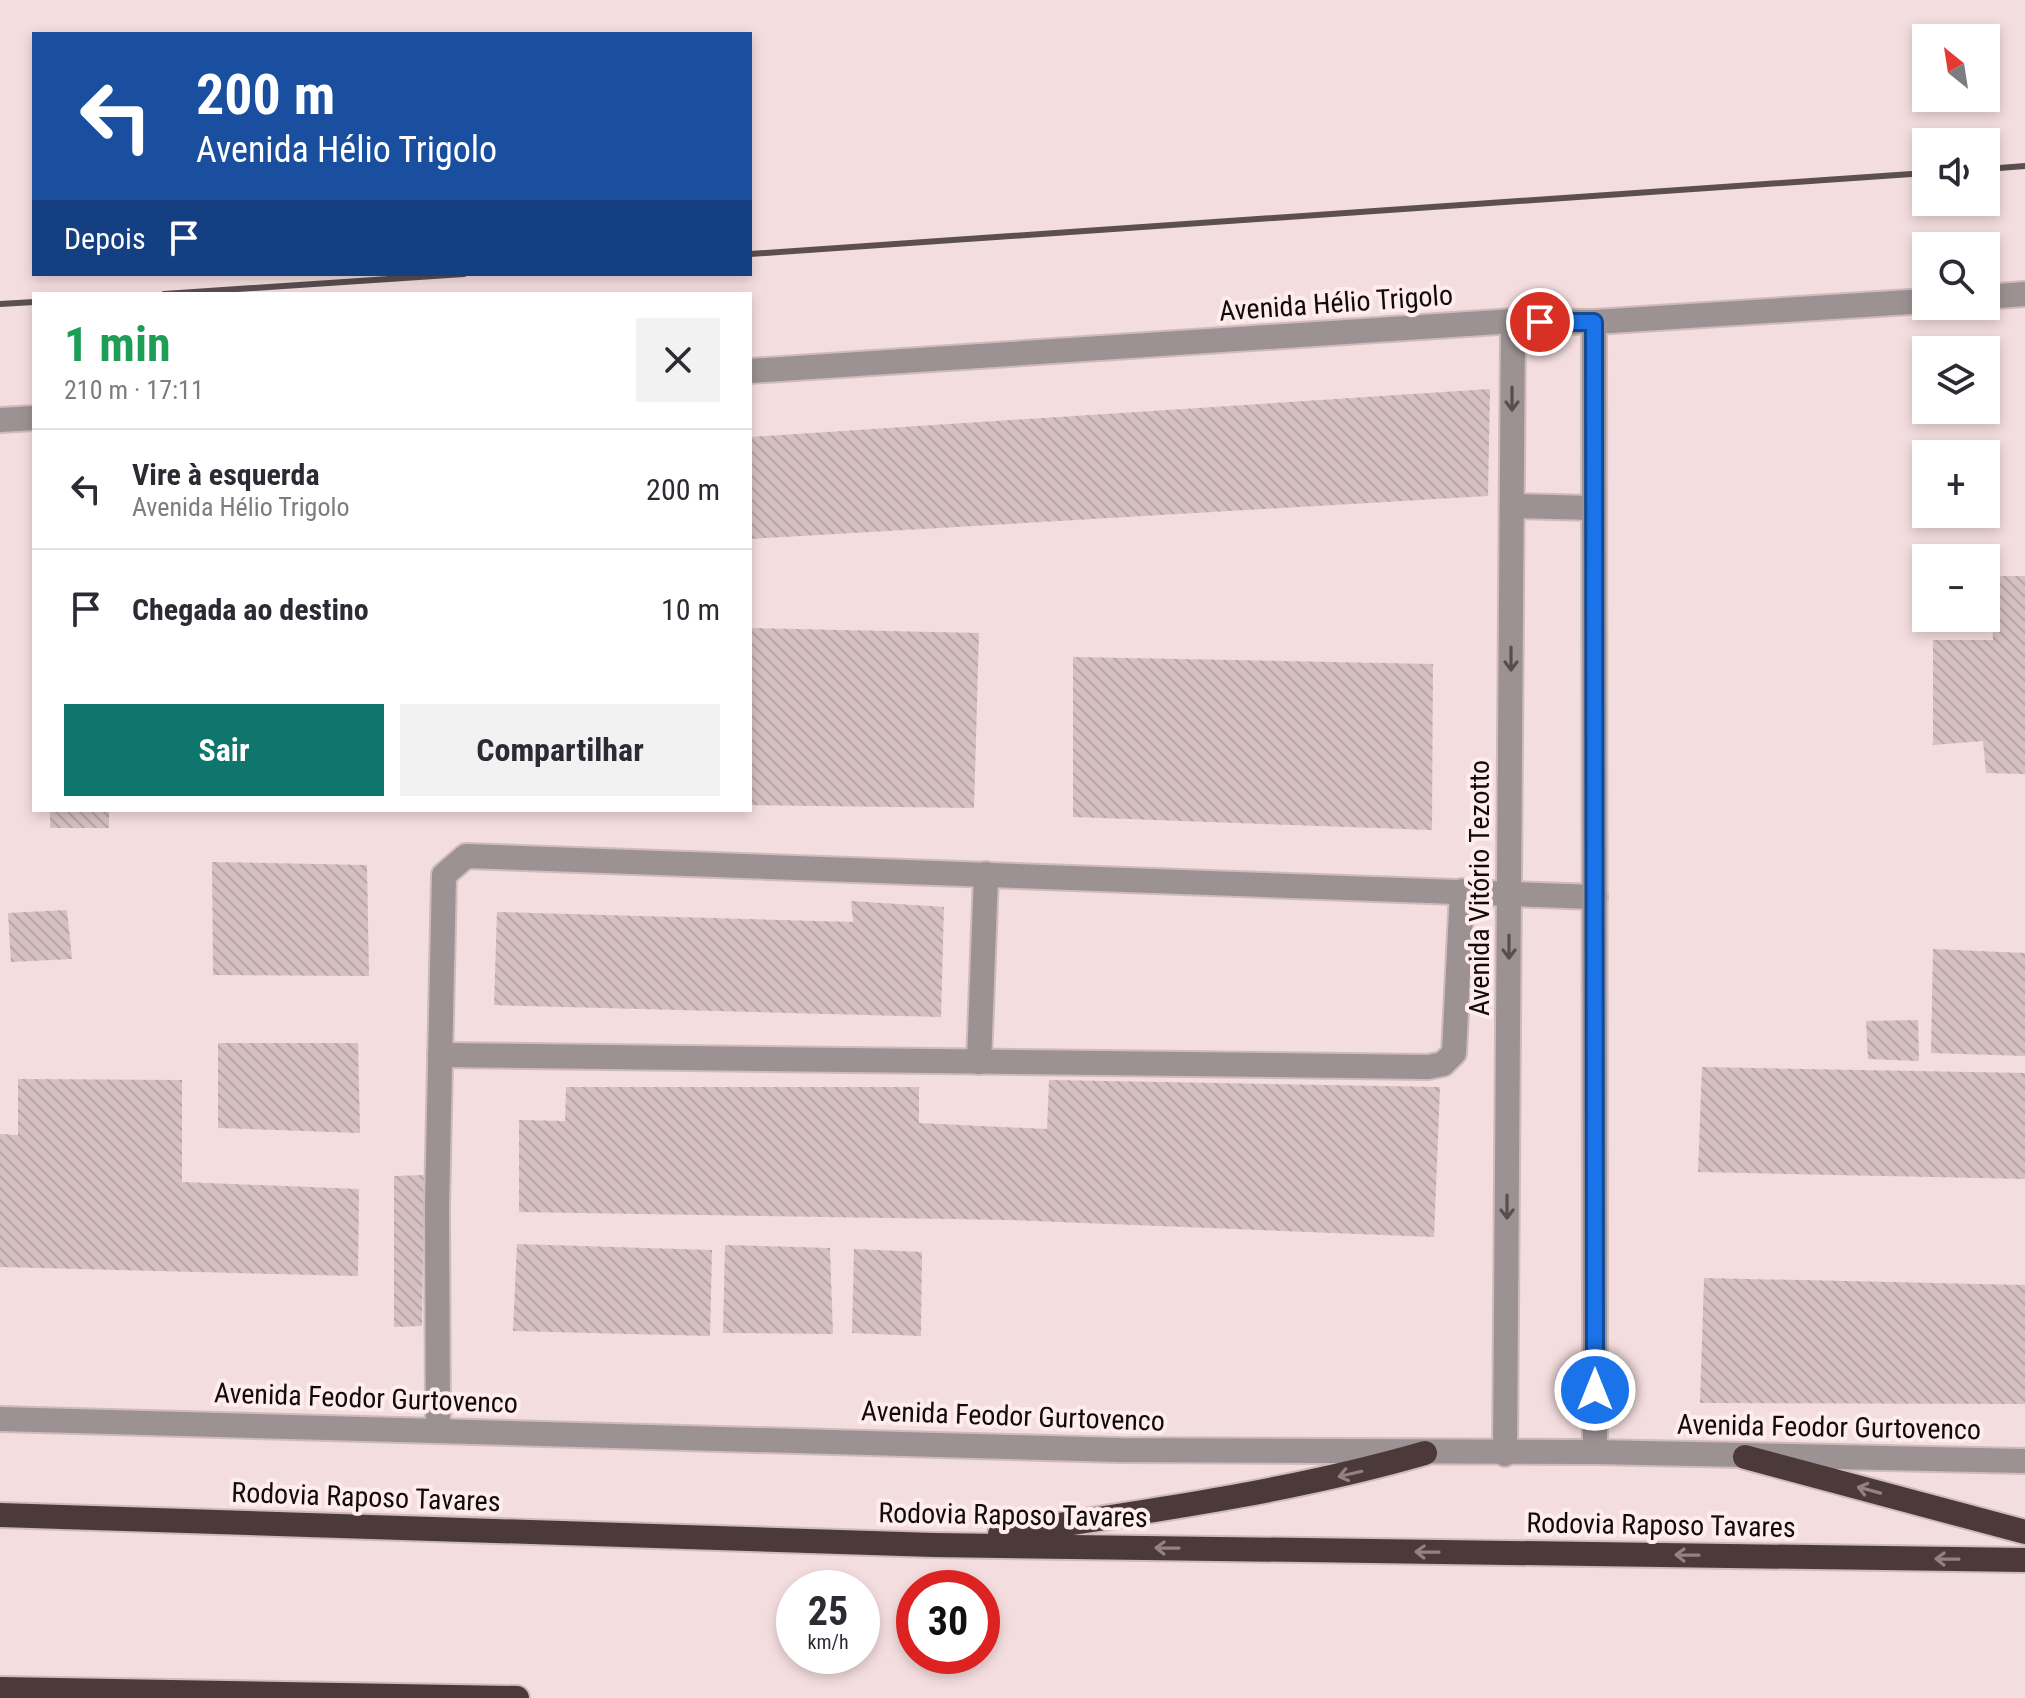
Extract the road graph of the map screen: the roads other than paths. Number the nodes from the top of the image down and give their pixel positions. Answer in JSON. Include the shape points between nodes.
{"nodes":[{"id":1,"x":2025,"y":294,"type":"edge"},
{"id":2,"x":2000,"y":296,"type":"edge"},
{"id":3,"x":1912,"y":302,"type":"edge"},
{"id":4,"x":1513,"y":321,"type":"junction"},
{"id":5,"x":1594,"y":322,"type":"junction"},
{"id":6,"x":752,"y":371,"type":"edge"},
{"id":7,"x":32,"y":418,"type":"edge"},
{"id":8,"x":0,"y":420,"type":"edge"},
{"id":9,"x":1512,"y":506,"type":"junction"},
{"id":10,"x":1594,"y":508,"type":"junction"},
{"id":11,"x":986,"y":874,"type":"junction"},
{"id":12,"x":1462,"y":891,"type":"junction"},
{"id":13,"x":1509,"y":892,"type":"junction"},
{"id":14,"x":1595,"y":897,"type":"junction"},
{"id":15,"x":440,"y":1055,"type":"junction"},
{"id":16,"x":979,"y":1062,"type":"junction"},
{"id":17,"x":0,"y":1419,"type":"edge"},
{"id":18,"x":438,"y":1430,"type":"junction"},
{"id":19,"x":1595,"y":1452,"type":"junction"},
{"id":20,"x":1425,"y":1453,"type":"junction"},
{"id":21,"x":1505,"y":1454,"type":"junction"},
{"id":22,"x":1745,"y":1457,"type":"junction"},
{"id":23,"x":2025,"y":1461,"type":"edge"},
{"id":24,"x":0,"y":1515,"type":"edge"},
{"id":25,"x":2025,"y":1532,"type":"edge"},
{"id":26,"x":934,"y":1545,"type":"junction"},
{"id":27,"x":2025,"y":1560,"type":"edge"},
{"id":28,"x":0,"y":1689,"type":"edge"},
{"id":29,"x":517,"y":1698,"type":"edge"}],
"edges":[{"from":1,"to":2,"type":"street"},
{"from":3,"to":5,"type":"street","name":"Avenida Hélio Trigolo"},
{"from":4,"to":5,"type":"street","name":"Avenida Hélio Trigolo"},
{"from":4,"to":6,"type":"street","name":"Avenida Hélio Trigolo"},
{"from":4,"to":9,"type":"street","name":"Avenida Vitório Tezotto","one_way":true},
{"from":5,"to":10,"type":"street"},
{"from":7,"to":8,"type":"street"},
{"from":9,"to":10,"type":"street"},
{"from":9,"to":13,"type":"street","name":"Avenida Vitório Tezotto","one_way":true},
{"from":10,"to":14,"type":"street"},
{"from":11,"to":12,"type":"street"},
{"from":11,"to":15,"type":"street","via":[[466,856],[444,875]]},
{"from":11,"to":16,"type":"street"},
{"from":12,"to":13,"type":"street"},
{"from":12,"to":16,"type":"street","via":[[1454,1053],[1443,1064]]},
{"from":13,"to":14,"type":"street"},
{"from":13,"to":21,"type":"street","name":"Avenida Vitório Tezotto","one_way":true},
{"from":14,"to":19,"type":"street"},
{"from":15,"to":16,"type":"street"},
{"from":15,"to":18,"type":"street"},
{"from":17,"to":18,"type":"street","name":"Avenida Feodor Gurtovenco"},
{"from":18,"to":20,"type":"street","name":"Avenida Feodor Gurtovenco","via":[[1120,1450]]},
{"from":19,"to":21,"type":"street","name":"Avenida Feodor Gurtovenco"},
{"from":19,"to":22,"type":"street","name":"Avenida Feodor Gurtovenco"},
{"from":20,"to":21,"type":"street","name":"Avenida Feodor Gurtovenco"},
{"from":20,"to":26,"type":"highway","one_way":true,"via":[[1235,1497]]},
{"from":22,"to":23,"type":"street","name":"Avenida Feodor Gurtovenco"},
{"from":25,"to":22,"type":"highway","one_way":true},
{"from":24,"to":26,"type":"highway","name":"Rodovia Raposo Tavares"},
{"from":27,"to":26,"type":"highway","name":"Rodovia Raposo Tavares","one_way":true},
{"from":28,"to":29,"type":"highway"}]}
